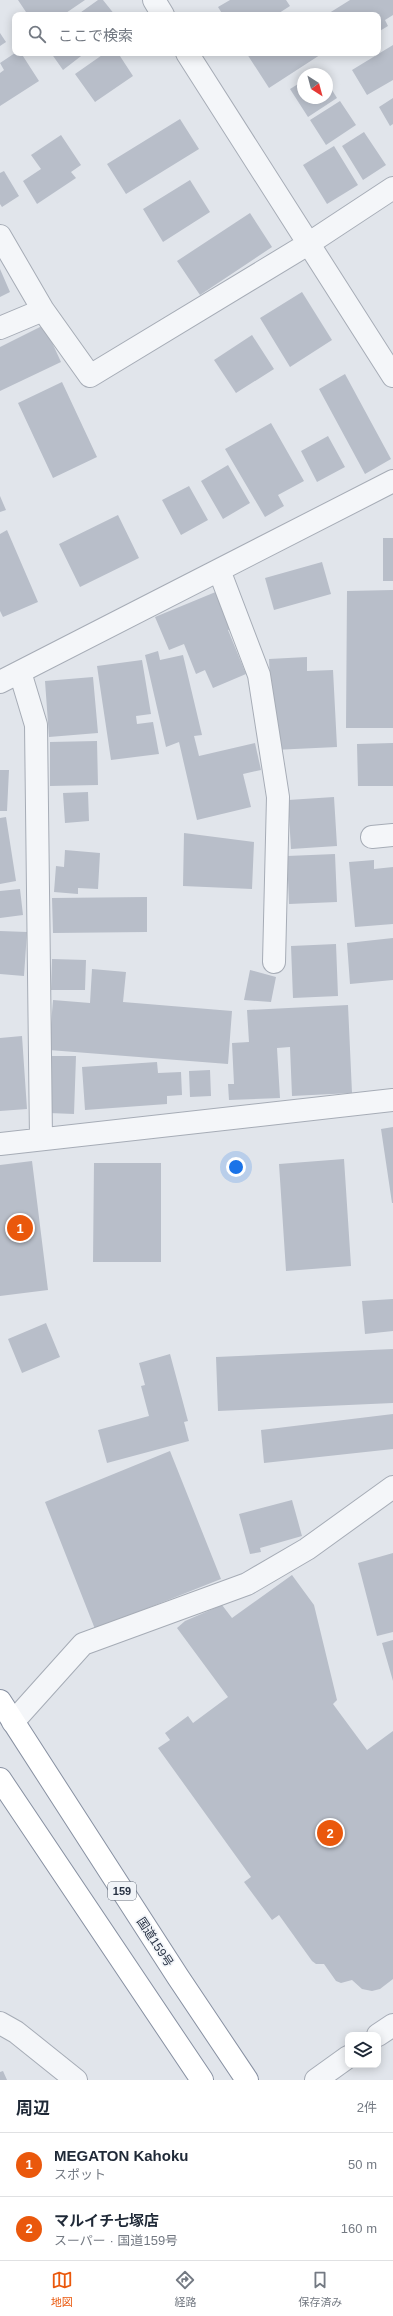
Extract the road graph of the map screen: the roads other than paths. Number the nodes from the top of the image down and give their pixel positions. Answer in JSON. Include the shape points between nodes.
{"nodes":[{"id":1,"x":154,"y":0,"type":"edge"},
{"id":2,"x":161,"y":12,"type":"edge"},
{"id":3,"x":189,"y":56,"type":"edge"},
{"id":4,"x":393,"y":188,"type":"edge"},
{"id":5,"x":0,"y":236,"type":"edge"},
{"id":6,"x":308,"y":244,"type":"junction"},
{"id":7,"x":43,"y":310,"type":"junction"},
{"id":8,"x":0,"y":328,"type":"edge"},
{"id":9,"x":393,"y":376,"type":"edge"},
{"id":10,"x":393,"y":481,"type":"edge"},
{"id":11,"x":219,"y":570,"type":"junction"},
{"id":12,"x":20,"y":672,"type":"junction"},
{"id":13,"x":0,"y":682,"type":"edge"},
{"id":14,"x":0,"y":697,"type":"edge"},
{"id":15,"x":274,"y":962,"type":"dead end"},
{"id":16,"x":393,"y":1100,"type":"edge"},
{"id":17,"x":41,"y":1139,"type":"junction"},
{"id":18,"x":0,"y":1144,"type":"edge"},
{"id":19,"x":393,"y":1487,"type":"edge"},
{"id":20,"x":0,"y":1701,"type":"edge"},
{"id":21,"x":13,"y":1722,"type":"junction"},
{"id":22,"x":0,"y":1779,"type":"edge"},
{"id":23,"x":393,"y":2024,"type":"edge"},
{"id":24,"x":8,"y":2028,"type":"edge"},
{"id":25,"x":381,"y":2033,"type":"edge"},
{"id":26,"x":345,"y":2059,"type":"edge"},
{"id":27,"x":76,"y":2080,"type":"edge"},
{"id":28,"x":202,"y":2080,"type":"edge"},
{"id":29,"x":247,"y":2080,"type":"edge"},
{"id":30,"x":316,"y":2080,"type":"edge"}],
"edges":[{"from":1,"to":2,"type":"street"},
{"from":3,"to":6,"type":"street"},
{"from":4,"to":6,"type":"street"},
{"from":5,"to":7,"type":"street"},
{"from":6,"to":7,"type":"street","via":[[90,376]]},
{"from":6,"to":9,"type":"street"},
{"from":7,"to":8,"type":"street"},
{"from":10,"to":11,"type":"street"},
{"from":11,"to":12,"type":"street"},
{"from":11,"to":15,"type":"street","via":[[259,675],[278,797]]},
{"from":12,"to":13,"type":"street"},
{"from":12,"to":14,"type":"street"},
{"from":12,"to":17,"type":"street","via":[[36,725]]},
{"from":16,"to":17,"type":"street"},
{"from":17,"to":18,"type":"street"},
{"from":19,"to":21,"type":"street","via":[[307,1549],[247,1584],[83,1644]]},
{"from":20,"to":21,"type":"highway","name":"国道159号","number":"159"},
{"from":21,"to":29,"type":"highway","name":"国道159号","number":"159"},
{"from":22,"to":28,"type":"highway"},
{"from":23,"to":25,"type":"street"},
{"from":24,"to":27,"type":"street"},
{"from":26,"to":30,"type":"street"}]}
